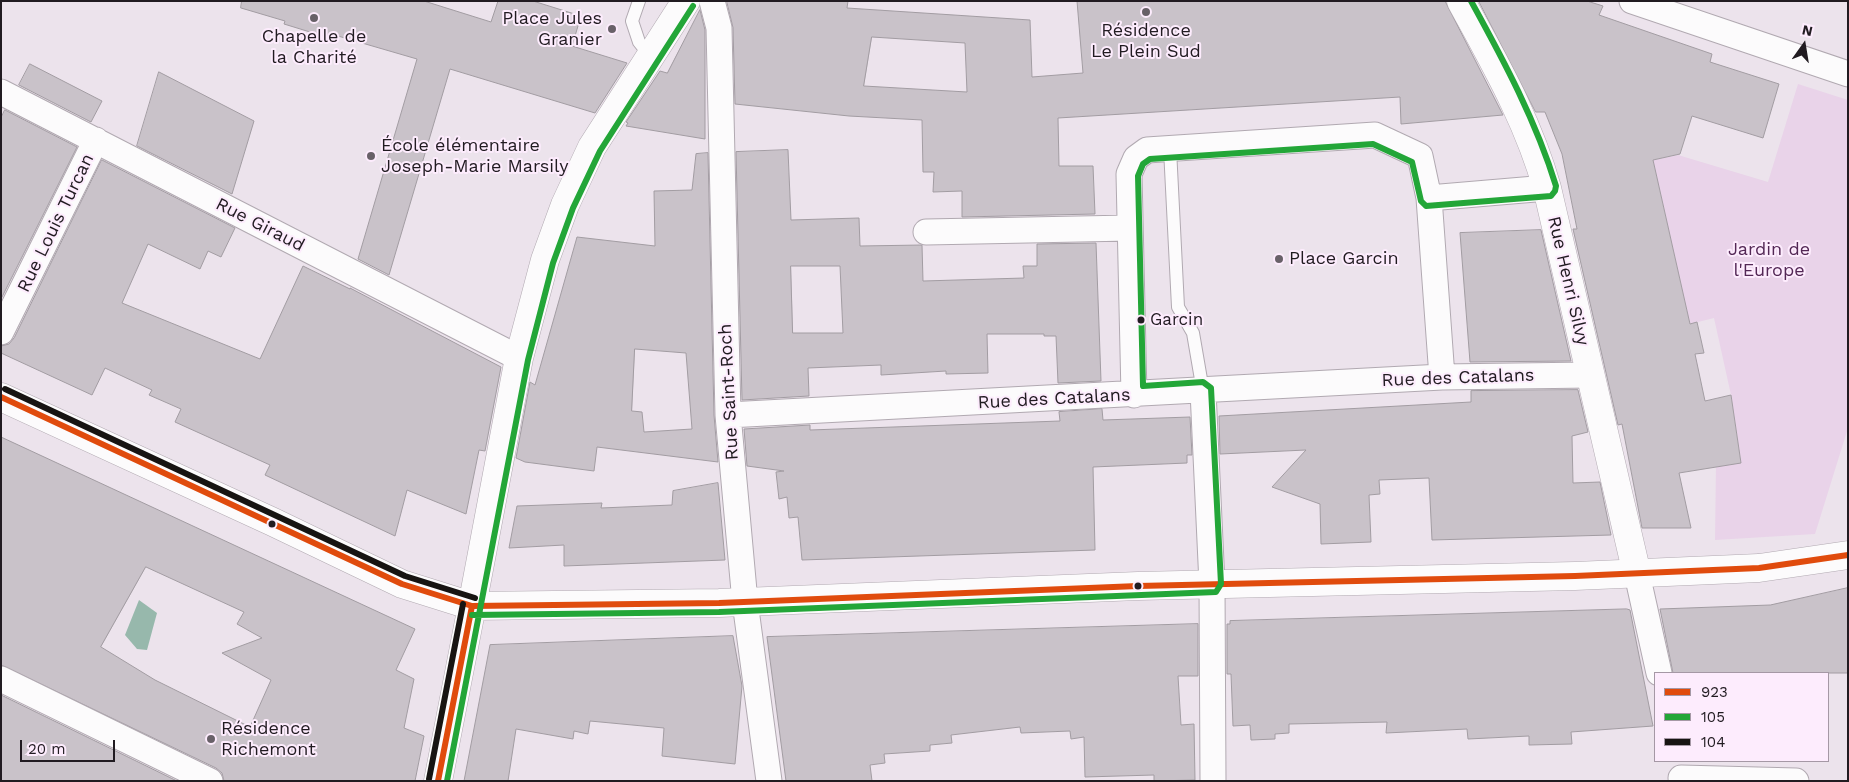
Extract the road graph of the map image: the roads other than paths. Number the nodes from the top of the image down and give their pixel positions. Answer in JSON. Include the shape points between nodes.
{"nodes":[{"id":1,"x":639,"y":1,"type":"edge"},
{"id":2,"x":686,"y":1,"type":"edge"},
{"id":3,"x":712,"y":1,"type":"edge"},
{"id":4,"x":1461,"y":1,"type":"edge"},
{"id":5,"x":1632,"y":1,"type":"edge"},
{"id":6,"x":650,"y":57,"type":"junction"},
{"id":7,"x":1848,"y":74,"type":"edge"},
{"id":8,"x":1,"y":92,"type":"edge"},
{"id":9,"x":96,"y":140,"type":"junction"},
{"id":10,"x":1170,"y":149,"type":"junction"},
{"id":11,"x":1547,"y":188,"type":"junction"},
{"id":12,"x":1430,"y":198,"type":"junction"},
{"id":13,"x":1130,"y":228,"type":"junction"},
{"id":14,"x":926,"y":232,"type":"dead end"},
{"id":15,"x":1,"y":332,"type":"edge"},
{"id":16,"x":519,"y":358,"type":"junction"},
{"id":17,"x":1590,"y":375,"type":"junction"},
{"id":18,"x":1442,"y":377,"type":"junction"},
{"id":19,"x":1203,"y":391,"type":"junction"},
{"id":20,"x":1134,"y":394,"type":"junction"},
{"id":21,"x":1,"y":397,"type":"edge"},
{"id":22,"x":728,"y":415,"type":"junction"},
{"id":23,"x":1848,"y":555,"type":"edge"},
{"id":24,"x":1637,"y":574,"type":"junction"},
{"id":25,"x":1212,"y":584,"type":"junction"},
{"id":26,"x":745,"y":602,"type":"junction"},
{"id":27,"x":472,"y":606,"type":"junction"},
{"id":28,"x":1659,"y":672,"type":"edge"},
{"id":29,"x":1,"y":679,"type":"edge"},
{"id":30,"x":1680,"y":773,"type":"edge"},
{"id":31,"x":210,"y":781,"type":"edge"},
{"id":32,"x":438,"y":781,"type":"edge"},
{"id":33,"x":769,"y":781,"type":"edge"},
{"id":34,"x":1213,"y":781,"type":"edge"},
{"id":35,"x":1796,"y":781,"type":"edge"}],
"edges":[{"from":1,"to":6,"type":"lane","via":[[632,21],[639,42]]},
{"from":2,"to":6,"type":"main road"},
{"from":3,"to":22,"type":"street","name":"Rue Saint-Roch","via":[[719,28]]},
{"from":4,"to":11,"type":"main road","name":"Rue Henri Silvy","via":[[1516,103],[1536,149]]},
{"from":5,"to":7,"type":"street"},
{"from":6,"to":16,"type":"main road","via":[[592,147],[565,205]]},
{"from":8,"to":9,"type":"street","name":"Rue Giraud"},
{"from":9,"to":15,"type":"street","name":"Rue Louis Turcan"},
{"from":9,"to":16,"type":"street","name":"Rue Giraud"},
{"from":10,"to":12,"type":"street","via":[[1375,136],[1420,156]]},
{"from":10,"to":13,"type":"street","via":[[1147,150],[1136,158],[1128,174]]},
{"from":10,"to":19,"type":"lane","via":[[1178,307],[1193,333]]},
{"from":11,"to":12,"type":"street"},
{"from":11,"to":17,"type":"main road","name":"Rue Henri Silvy"},
{"from":12,"to":18,"type":"street"},
{"from":13,"to":14,"type":"street"},
{"from":13,"to":20,"type":"street"},
{"from":16,"to":27,"type":"main road"},
{"from":17,"to":18,"type":"street","name":"Rue des Catalans"},
{"from":17,"to":24,"type":"main road","name":"Rue Henri Silvy"},
{"from":18,"to":19,"type":"street","name":"Rue des Catalans"},
{"from":19,"to":20,"type":"street","name":"Rue des Catalans"},
{"from":19,"to":25,"type":"street"},
{"from":20,"to":22,"type":"street","name":"Rue des Catalans"},
{"from":21,"to":27,"type":"main road","via":[[402,584]]},
{"from":22,"to":26,"type":"street","name":"Rue Saint-Roch"},
{"from":23,"to":24,"type":"main road","via":[[1759,568]]},
{"from":24,"to":25,"type":"main road"},
{"from":24,"to":28,"type":"street"},
{"from":25,"to":26,"type":"main road"},
{"from":25,"to":34,"type":"street"},
{"from":26,"to":27,"type":"main road"},
{"from":26,"to":33,"type":"street","name":"Rue Saint-Roch"},
{"from":27,"to":32,"type":"main road"},
{"from":29,"to":31,"type":"street"},
{"from":30,"to":35,"type":"street"}]}
